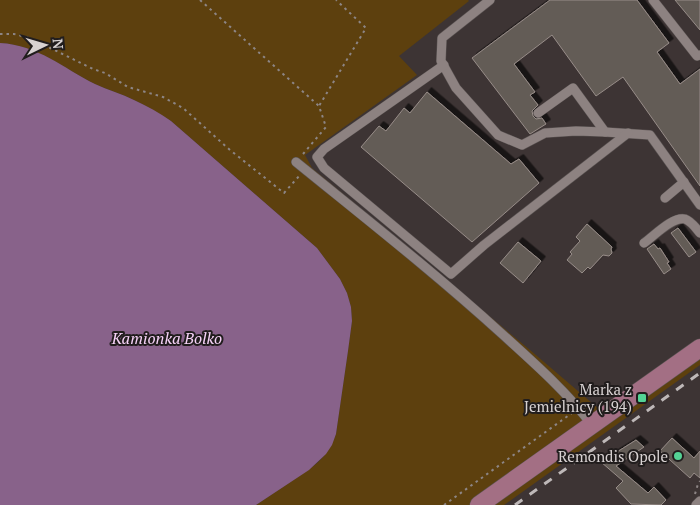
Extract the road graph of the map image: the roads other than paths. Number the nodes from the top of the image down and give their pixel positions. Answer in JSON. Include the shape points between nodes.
{"nodes":[{"id":1,"x":490,"y":0,"type":"edge"},
{"id":2,"x":653,"y":0,"type":"edge"},
{"id":3,"x":480,"y":3,"type":"edge"},
{"id":4,"x":700,"y":55,"type":"edge"},
{"id":5,"x":444,"y":65,"type":"junction"},
{"id":6,"x":538,"y":114,"type":"dead end"},
{"id":7,"x":605,"y":132,"type":"junction"},
{"id":8,"x":628,"y":133,"type":"junction"},
{"id":9,"x":296,"y":162,"type":"road end"},
{"id":10,"x":684,"y":182,"type":"junction"},
{"id":11,"x":665,"y":198,"type":"dead end"},
{"id":12,"x":700,"y":205,"type":"edge"},
{"id":13,"x":700,"y":232,"type":"edge"},
{"id":14,"x":644,"y":243,"type":"dead end"},
{"id":15,"x":700,"y":348,"type":"edge"},
{"id":16,"x":592,"y":425,"type":"junction"},
{"id":17,"x":698,"y":498,"type":"edge"},
{"id":18,"x":479,"y":505,"type":"edge"},
{"id":19,"x":696,"y":505,"type":"edge"}],
"edges":[{"from":1,"to":3,"type":"street"},
{"from":2,"to":4,"type":"street","via":[[697,56]]},
{"from":3,"to":5,"type":"street","via":[[442,38],[441,61]]},
{"from":5,"to":7,"type":"street","via":[[456,88],[498,135],[522,146],[545,133]]},
{"from":5,"to":8,"type":"street","via":[[317,157],[324,168],[451,274]]},
{"from":6,"to":7,"type":"street","via":[[573,88]]},
{"from":7,"to":8,"type":"street"},
{"from":8,"to":10,"type":"street","via":[[650,135]]},
{"from":9,"to":16,"type":"street","via":[[472,307],[579,408]]},
{"from":10,"to":11,"type":"street"},
{"from":10,"to":12,"type":"street"},
{"from":13,"to":14,"type":"street","via":[[688,220],[678,219]]},
{"from":15,"to":16,"type":"main road"},
{"from":16,"to":18,"type":"main road"},
{"from":17,"to":19,"type":"street"}]}
